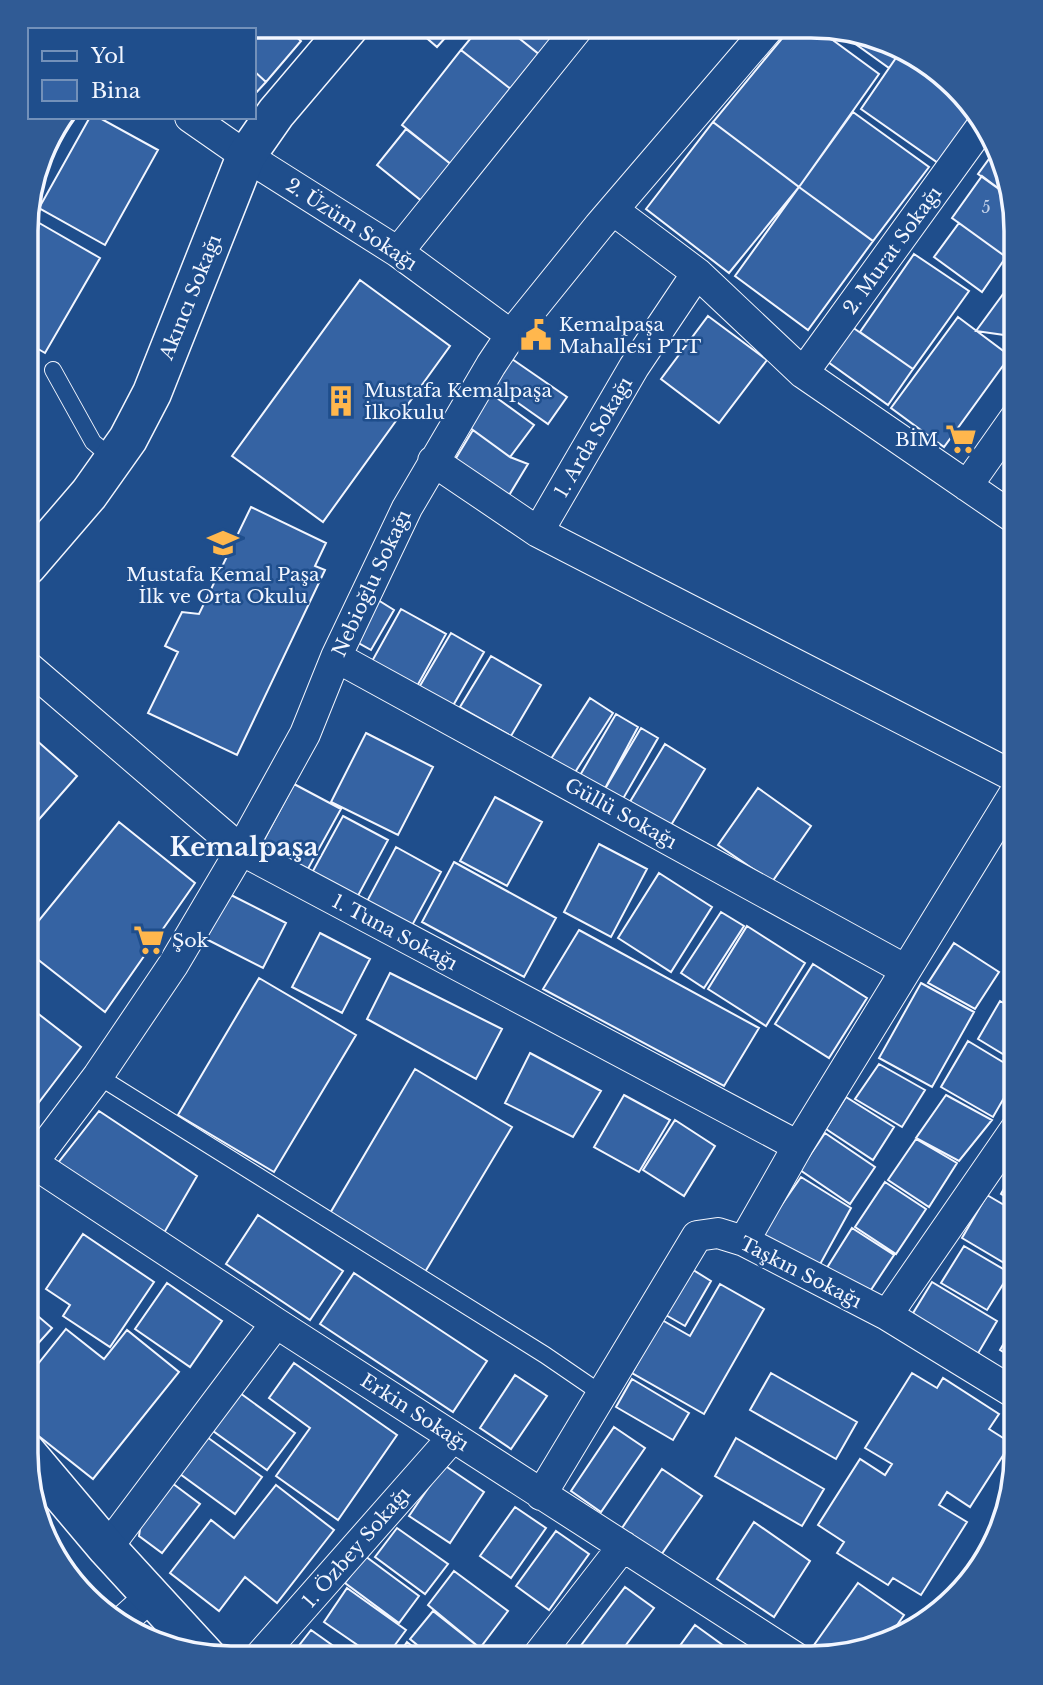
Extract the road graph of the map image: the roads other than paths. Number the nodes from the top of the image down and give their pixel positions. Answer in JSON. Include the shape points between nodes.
{"nodes":[{"id":1,"x":340,"y":38,"type":"edge"},
{"id":2,"x":570,"y":38,"type":"edge"},
{"id":3,"x":759,"y":38,"type":"edge"},
{"id":4,"x":193,"y":119,"type":"edge"},
{"id":5,"x":977,"y":132,"type":"edge"},
{"id":6,"x":246,"y":156,"type":"junction"},
{"id":7,"x":613,"y":210,"type":"junction"},
{"id":8,"x":398,"y":252,"type":"junction"},
{"id":9,"x":697,"y":273,"type":"junction"},
{"id":10,"x":511,"y":335,"type":"junction"},
{"id":11,"x":53,"y":370,"type":"dead end"},
{"id":12,"x":803,"y":373,"type":"junction"},
{"id":13,"x":1004,"y":433,"type":"edge"},
{"id":14,"x":113,"y":459,"type":"junction"},
{"id":15,"x":433,"y":461,"type":"junction"},
{"id":16,"x":967,"y":486,"type":"junction"},
{"id":17,"x":1004,"y":511,"type":"edge"},
{"id":18,"x":538,"y":531,"type":"junction"},
{"id":19,"x":38,"y":553,"type":"edge"},
{"id":20,"x":336,"y":657,"type":"junction"},
{"id":21,"x":38,"y":675,"type":"edge"},
{"id":22,"x":1004,"y":771,"type":"edge"},
{"id":23,"x":1004,"y":810,"type":"edge"},
{"id":24,"x":242,"y":850,"type":"junction"},
{"id":25,"x":906,"y":970,"type":"junction"},
{"id":26,"x":98,"y":1076,"type":"junction"},
{"id":27,"x":1004,"y":1145,"type":"edge"},
{"id":28,"x":798,"y":1146,"type":"junction"},
{"id":29,"x":38,"y":1156,"type":"edge"},
{"id":30,"x":38,"y":1172,"type":"edge"},
{"id":31,"x":744,"y":1241,"type":"junction"},
{"id":32,"x":887,"y":1315,"type":"junction"},
{"id":33,"x":276,"y":1323,"type":"junction"},
{"id":34,"x":1004,"y":1387,"type":"edge"},
{"id":35,"x":602,"y":1394,"type":"junction"},
{"id":36,"x":453,"y":1437,"type":"junction"},
{"id":37,"x":43,"y":1490,"type":"edge"},
{"id":38,"x":541,"y":1495,"type":"junction"},
{"id":39,"x":623,"y":1546,"type":"junction"},
{"id":40,"x":107,"y":1548,"type":"junction"},
{"id":41,"x":151,"y":1596,"type":"junction"},
{"id":42,"x":128,"y":1616,"type":"edge"},
{"id":43,"x":194,"y":1642,"type":"edge"},
{"id":44,"x":269,"y":1646,"type":"edge"},
{"id":45,"x":545,"y":1646,"type":"edge"},
{"id":46,"x":776,"y":1646,"type":"edge"}],
"edges":[{"from":1,"to":6,"type":"street","name":"Akıncı Sokağı"},
{"from":2,"to":8,"type":"street"},
{"from":3,"to":7,"type":"street","name":"Nebioğlu Sokağı"},
{"from":4,"to":6,"type":"street","name":"2. Üzüm Sokağı"},
{"from":5,"to":12,"type":"street","name":"2. Murat Sokağı"},
{"from":6,"to":8,"type":"street","name":"2. Üzüm Sokağı"},
{"from":6,"to":14,"type":"street","name":"Akıncı Sokağı","via":[[152,393]]},
{"from":7,"to":9,"type":"street"},
{"from":7,"to":10,"type":"street","name":"Nebioğlu Sokağı"},
{"from":8,"to":10,"type":"street","name":"2. Üzüm Sokağı"},
{"from":9,"to":12,"type":"street"},
{"from":9,"to":18,"type":"street","name":"1. Arda Sokağı","via":[[634,367]]},
{"from":10,"to":15,"type":"street","name":"Nebioğlu Sokağı"},
{"from":11,"to":14,"type":"lane","via":[[93,442]]},
{"from":12,"to":16,"type":"street"},
{"from":13,"to":16,"type":"street"},
{"from":14,"to":19,"type":"street","name":"Akıncı Sokağı"},
{"from":15,"to":18,"type":"street"},
{"from":15,"to":20,"type":"street","name":"Nebioğlu Sokağı"},
{"from":16,"to":17,"type":"street"},
{"from":18,"to":22,"type":"street"},
{"from":20,"to":24,"type":"street","name":"Nebioğlu Sokağı","via":[[304,734]]},
{"from":20,"to":25,"type":"street","name":"Güllü Sokağı"},
{"from":21,"to":24,"type":"street","name":"1. Tuna Sokağı"},
{"from":23,"to":25,"type":"street"},
{"from":24,"to":26,"type":"street","name":"Nebioğlu Sokağı","via":[[173,965]]},
{"from":24,"to":28,"type":"street","name":"1. Tuna Sokağı"},
{"from":25,"to":28,"type":"street"},
{"from":26,"to":29,"type":"street","name":"Nebioğlu Sokağı"},
{"from":26,"to":35,"type":"lane"},
{"from":27,"to":32,"type":"street"},
{"from":28,"to":31,"type":"street"},
{"from":30,"to":33,"type":"street","name":"Erkin Sokağı"},
{"from":31,"to":32,"type":"street","name":"Taşkın Sokağı"},
{"from":31,"to":35,"type":"street","name":"Taşkın Sokağı","via":[[718,1233],[697,1236]]},
{"from":32,"to":34,"type":"street","name":"Taşkın Sokağı"},
{"from":33,"to":36,"type":"street","name":"Erkin Sokağı"},
{"from":33,"to":40,"type":"street"},
{"from":35,"to":38,"type":"street","name":"Taşkın Sokağı"},
{"from":36,"to":38,"type":"street","name":"Erkin Sokağı"},
{"from":36,"to":44,"type":"street","name":"1. Özbey Sokağı"},
{"from":37,"to":40,"type":"street"},
{"from":38,"to":39,"type":"street","name":"Erkin Sokağı"},
{"from":39,"to":45,"type":"street"},
{"from":39,"to":46,"type":"street","name":"Erkin Sokağı"},
{"from":40,"to":41,"type":"street"},
{"from":41,"to":42,"type":"street"},
{"from":41,"to":43,"type":"street"}]}
